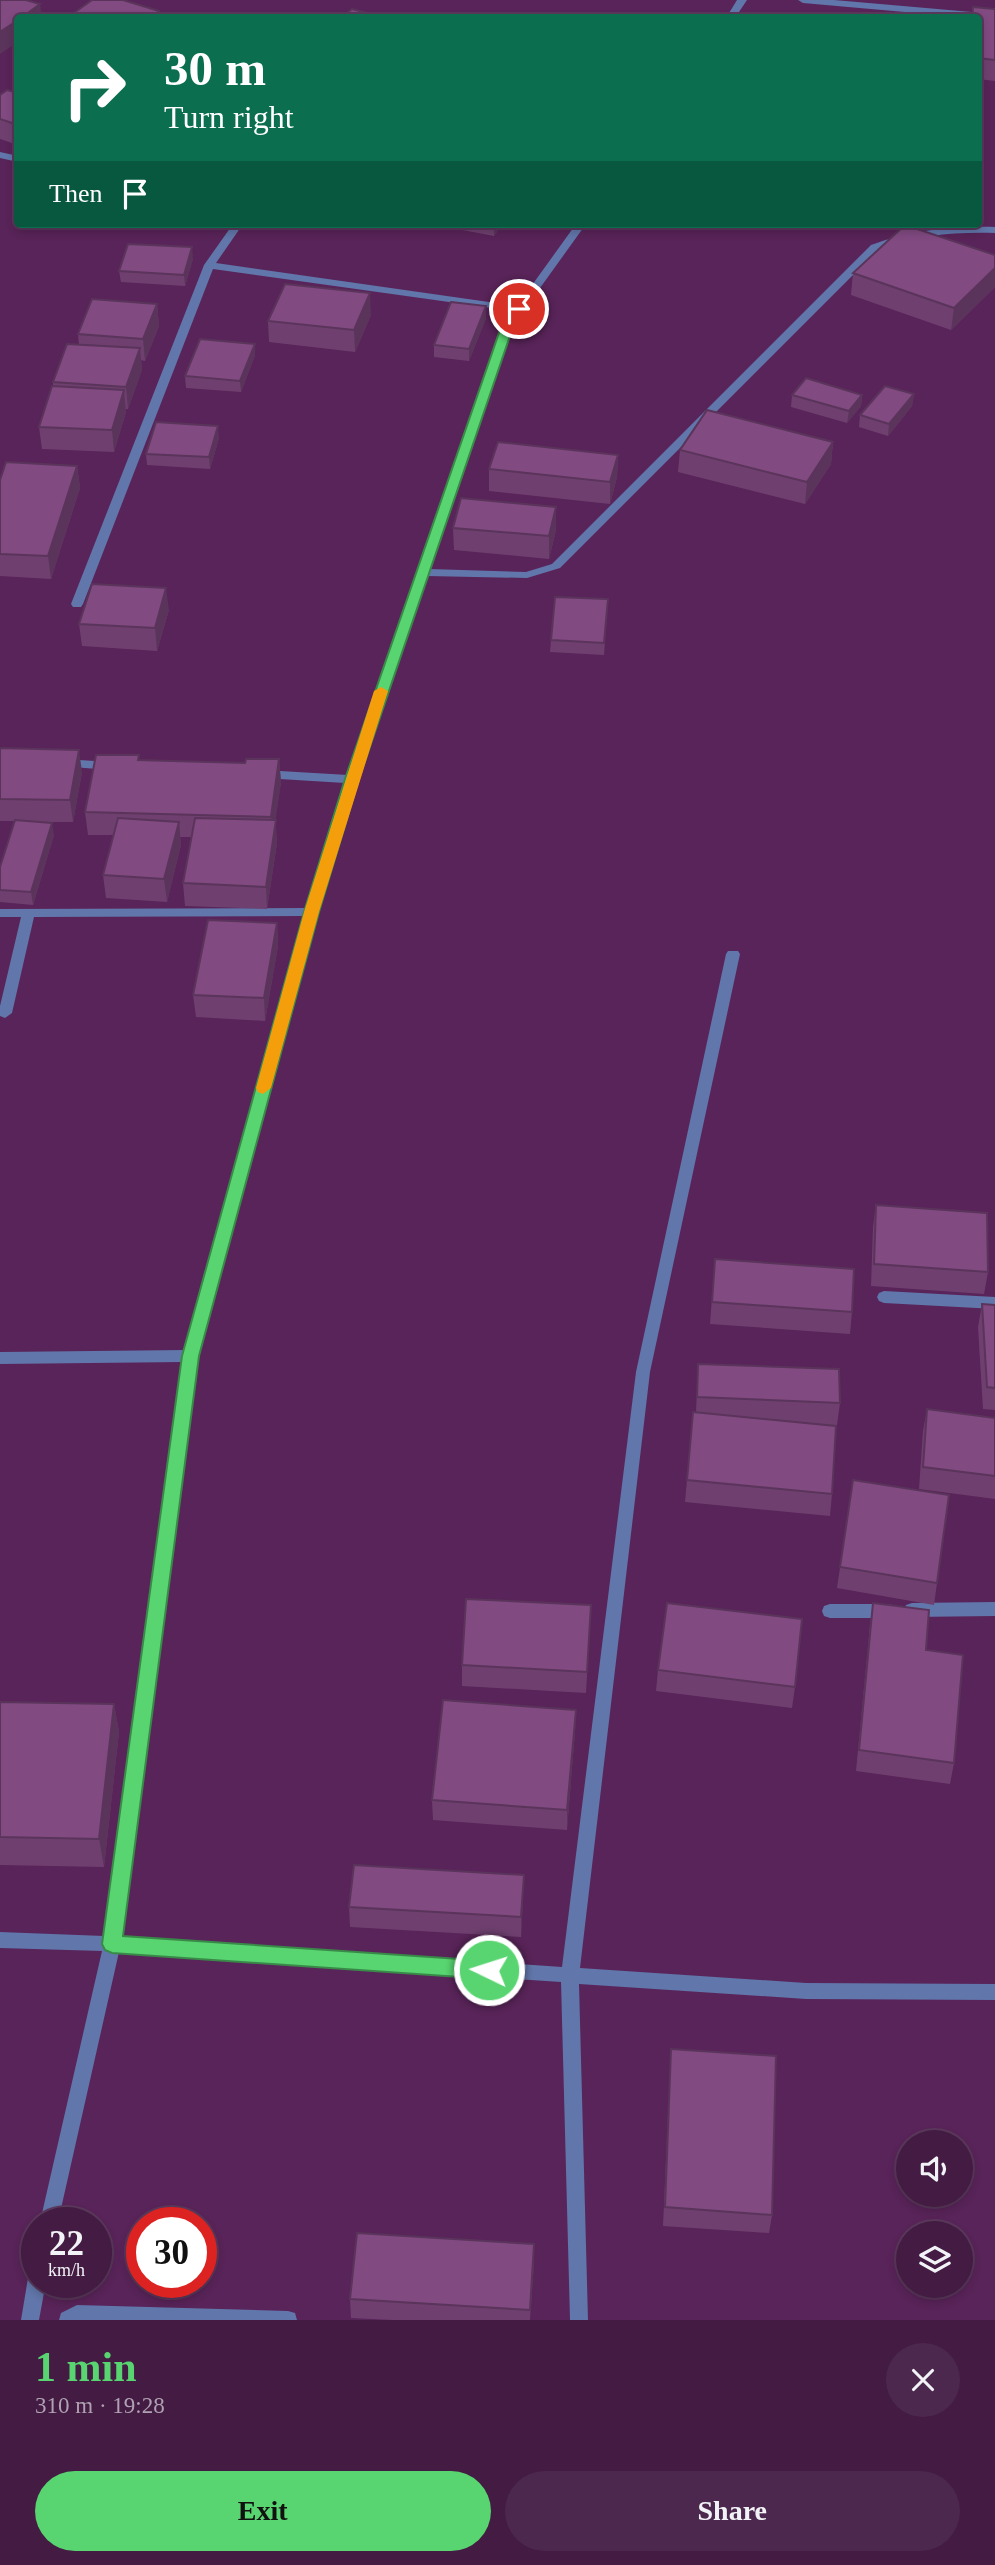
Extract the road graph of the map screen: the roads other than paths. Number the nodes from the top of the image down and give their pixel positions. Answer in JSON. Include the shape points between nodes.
{"nodes":[{"id":1,"x":803,"y":0,"type":"edge"},
{"id":2,"x":961,"y":14,"type":"edge"},
{"id":3,"x":234,"y":228,"type":"edge"},
{"id":4,"x":578,"y":228,"type":"edge"},
{"id":5,"x":995,"y":230,"type":"edge"},
{"id":6,"x":209,"y":265,"type":"junction"},
{"id":7,"x":519,"y":309,"type":"junction"},
{"id":8,"x":422,"y":572,"type":"junction"},
{"id":9,"x":77,"y":604,"type":"dead end"},
{"id":10,"x":56,"y":763,"type":"edge"},
{"id":11,"x":123,"y":766,"type":"edge"},
{"id":12,"x":244,"y":773,"type":"edge"},
{"id":13,"x":352,"y":779,"type":"junction"},
{"id":14,"x":311,"y":912,"type":"junction"},
{"id":15,"x":0,"y":913,"type":"edge"},
{"id":16,"x":28,"y":913,"type":"junction"},
{"id":17,"x":733,"y":954,"type":"dead end"},
{"id":18,"x":5,"y":1013,"type":"dead end"},
{"id":19,"x":884,"y":1297,"type":"dead end"},
{"id":20,"x":995,"y":1303,"type":"edge"},
{"id":21,"x":191,"y":1356,"type":"junction"},
{"id":22,"x":0,"y":1358,"type":"edge"},
{"id":23,"x":995,"y":1609,"type":"edge"},
{"id":24,"x":830,"y":1611,"type":"dead end"},
{"id":25,"x":0,"y":1940,"type":"edge"},
{"id":26,"x":112,"y":1944,"type":"junction"},
{"id":27,"x":570,"y":1975,"type":"junction"},
{"id":28,"x":995,"y":1992,"type":"edge"},
{"id":29,"x":52,"y":2207,"type":"edge"},
{"id":30,"x":34,"y":2298,"type":"edge"},
{"id":31,"x":30,"y":2320,"type":"edge"},
{"id":32,"x":68,"y":2320,"type":"edge"},
{"id":33,"x":288,"y":2320,"type":"edge"},
{"id":34,"x":579,"y":2320,"type":"edge"}],
"edges":[{"from":1,"to":2,"type":"street"},
{"from":3,"to":6,"type":"street"},
{"from":4,"to":7,"type":"street"},
{"from":5,"to":8,"type":"street","via":[[949,228],[910,233],[874,247],[556,566],[527,575]]},
{"from":6,"to":7,"type":"street"},
{"from":6,"to":9,"type":"street"},
{"from":7,"to":8,"type":"street","via":[[507,327]]},
{"from":8,"to":13,"type":"street"},
{"from":10,"to":11,"type":"street"},
{"from":12,"to":13,"type":"street"},
{"from":13,"to":14,"type":"street"},
{"from":14,"to":16,"type":"street"},
{"from":14,"to":21,"type":"street"},
{"from":15,"to":16,"type":"street"},
{"from":16,"to":18,"type":"street"},
{"from":17,"to":27,"type":"street","via":[[643,1372]]},
{"from":19,"to":20,"type":"street"},
{"from":21,"to":22,"type":"street"},
{"from":21,"to":26,"type":"street"},
{"from":23,"to":24,"type":"street"},
{"from":25,"to":26,"type":"street"},
{"from":26,"to":27,"type":"street"},
{"from":26,"to":29,"type":"street"},
{"from":27,"to":28,"type":"street","via":[[806,1991]]},
{"from":27,"to":34,"type":"street"},
{"from":30,"to":31,"type":"street"},
{"from":32,"to":33,"type":"street","via":[[77,2315]]}]}
